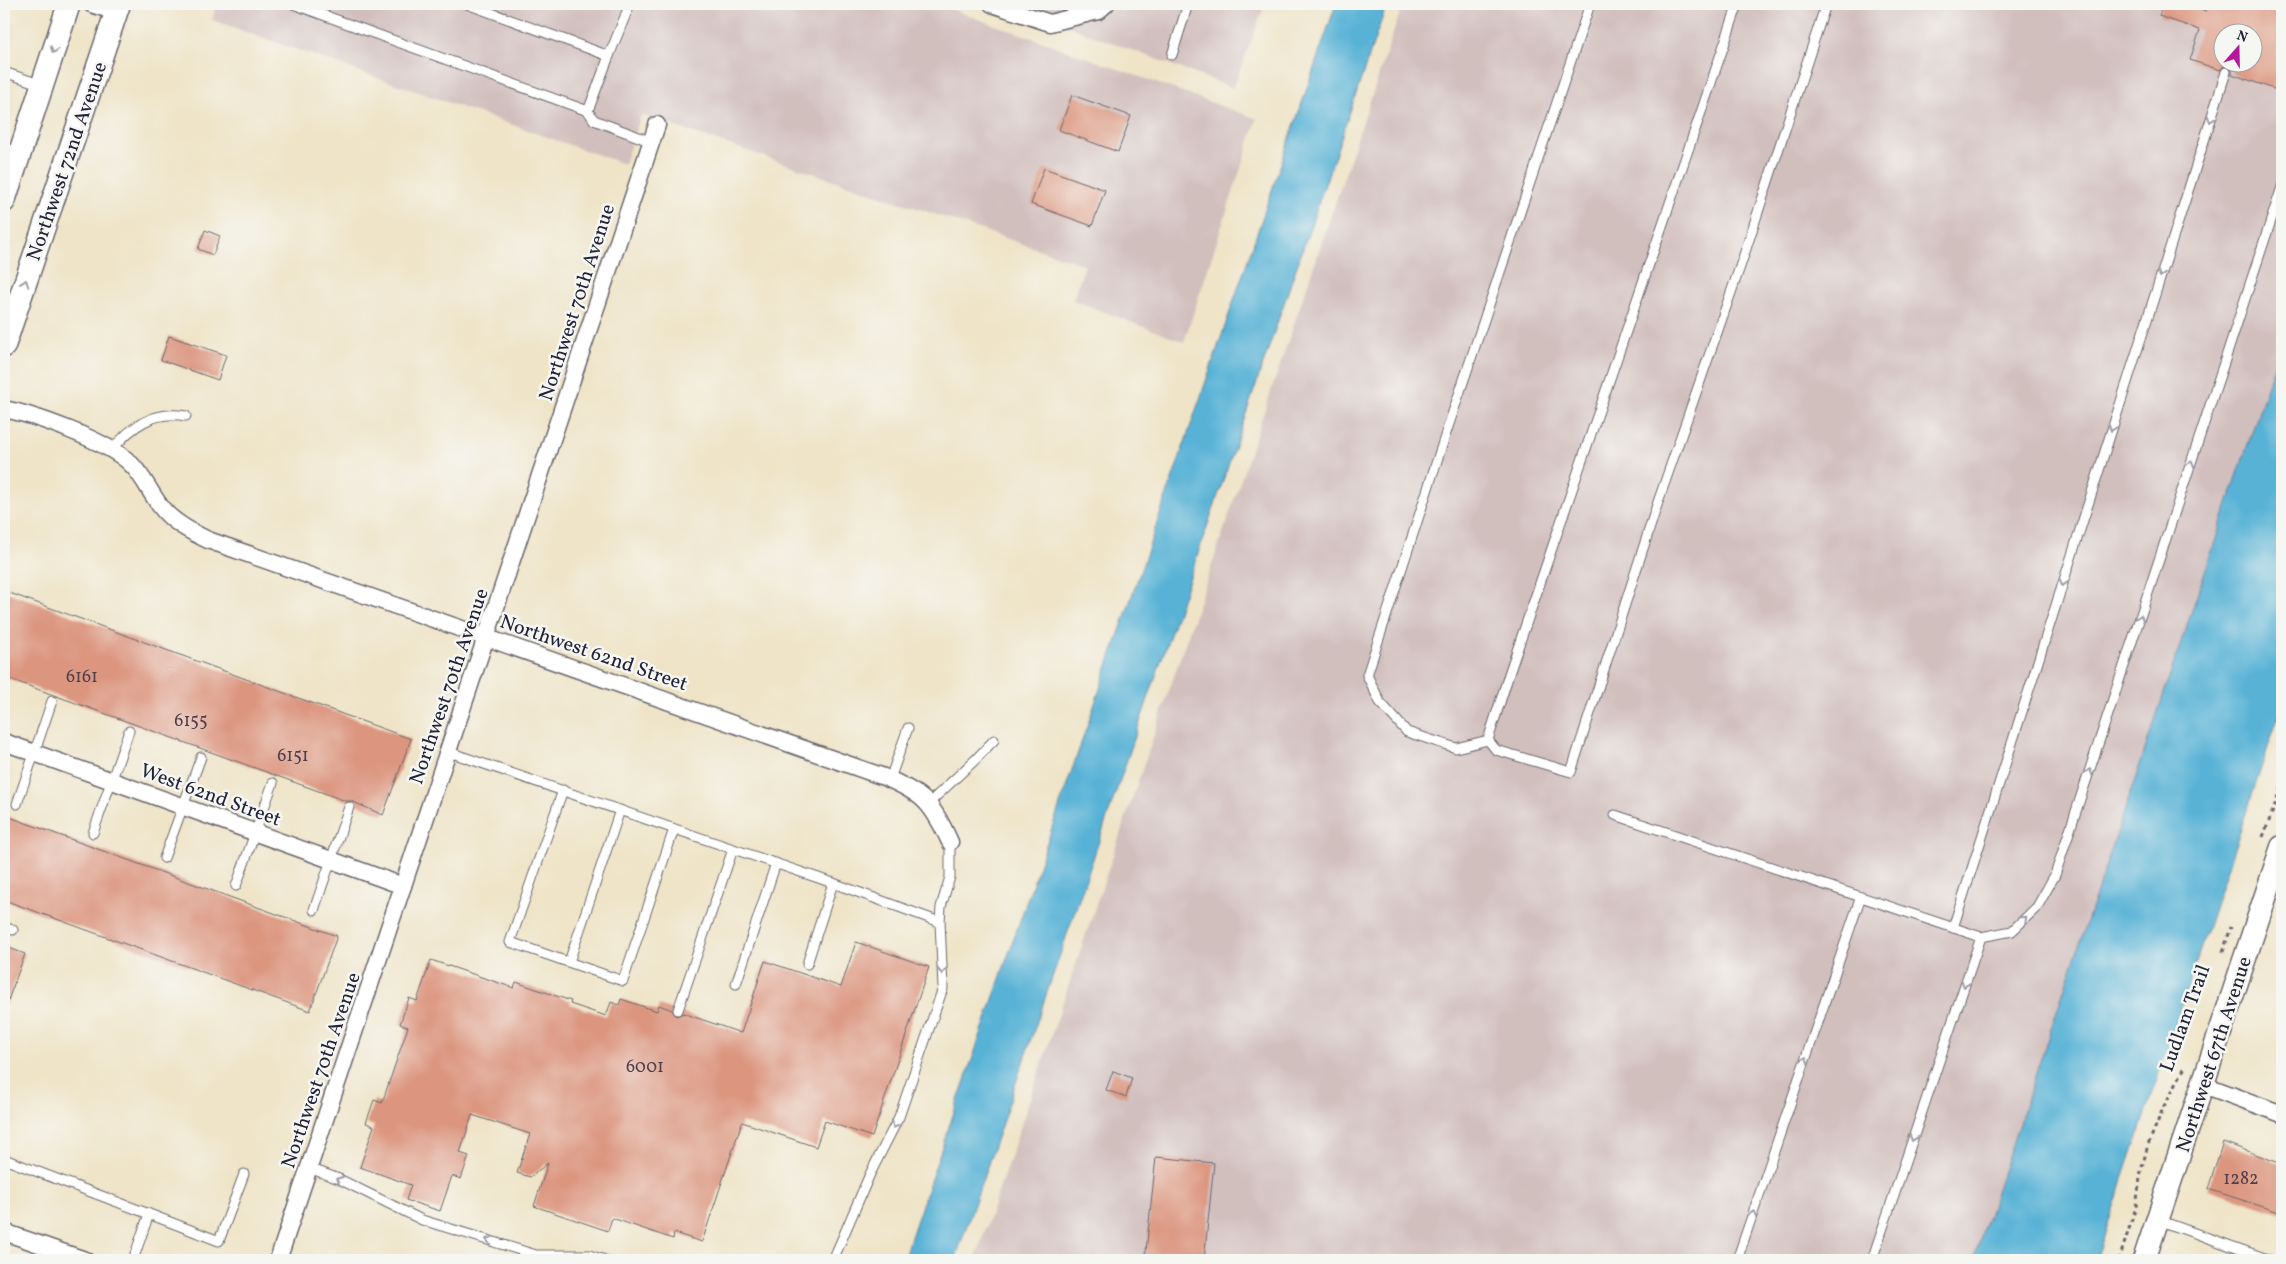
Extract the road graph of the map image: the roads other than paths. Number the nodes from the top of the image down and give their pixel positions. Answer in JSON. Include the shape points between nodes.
{"nodes":[{"id":1,"x":69,"y":4,"type":"edge"},
{"id":2,"x":91,"y":4,"type":"edge"},
{"id":3,"x":293,"y":4,"type":"edge"},
{"id":4,"x":467,"y":4,"type":"edge"},
{"id":5,"x":630,"y":4,"type":"edge"},
{"id":6,"x":992,"y":4,"type":"edge"},
{"id":7,"x":1106,"y":4,"type":"edge"},
{"id":8,"x":1188,"y":4,"type":"edge"},
{"id":9,"x":1590,"y":4,"type":"edge"},
{"id":10,"x":1738,"y":4,"type":"edge"},
{"id":11,"x":1826,"y":4,"type":"edge"},
{"id":12,"x":117,"y":8,"type":"edge"},
{"id":13,"x":1172,"y":55,"type":"dead end"},
{"id":14,"x":609,"y":56,"type":"junction"},
{"id":15,"x":4,"y":72,"type":"edge"},
{"id":16,"x":2226,"y":72,"type":"dead end"},
{"id":17,"x":42,"y":85,"type":"junction"},
{"id":18,"x":588,"y":111,"type":"junction"},
{"id":19,"x":657,"y":125,"type":"dead end"},
{"id":20,"x":652,"y":142,"type":"junction"},
{"id":21,"x":2282,"y":187,"type":"edge"},
{"id":22,"x":4,"y":201,"type":"edge"},
{"id":23,"x":4,"y":346,"type":"edge"},
{"id":24,"x":4,"y":410,"type":"edge"},
{"id":25,"x":186,"y":416,"type":"dead end"},
{"id":26,"x":112,"y":450,"type":"junction"},
{"id":27,"x":488,"y":637,"type":"junction"},
{"id":28,"x":52,"y":701,"type":"dead end"},
{"id":29,"x":908,"y":728,"type":"dead end"},
{"id":30,"x":129,"y":730,"type":"dead end"},
{"id":31,"x":994,"y":740,"type":"dead end"},
{"id":32,"x":1488,"y":740,"type":"junction"},
{"id":33,"x":4,"y":742,"type":"edge"},
{"id":34,"x":449,"y":752,"type":"junction"},
{"id":35,"x":34,"y":753,"type":"junction"},
{"id":36,"x":201,"y":757,"type":"dead end"},
{"id":37,"x":890,"y":779,"type":"junction"},
{"id":38,"x":112,"y":781,"type":"junction"},
{"id":39,"x":273,"y":783,"type":"dead end"},
{"id":40,"x":563,"y":790,"type":"junction"},
{"id":41,"x":928,"y":802,"type":"junction"},
{"id":42,"x":17,"y":804,"type":"dead end"},
{"id":43,"x":183,"y":807,"type":"junction"},
{"id":44,"x":349,"y":807,"type":"dead end"},
{"id":45,"x":620,"y":810,"type":"junction"},
{"id":46,"x":1615,"y":814,"type":"dead end"},
{"id":47,"x":674,"y":829,"type":"junction"},
{"id":48,"x":93,"y":832,"type":"dead end"},
{"id":49,"x":255,"y":833,"type":"junction"},
{"id":50,"x":950,"y":842,"type":"joint"},
{"id":51,"x":2272,"y":844,"type":"edge"},
{"id":52,"x":733,"y":849,"type":"junction"},
{"id":53,"x":164,"y":858,"type":"dead end"},
{"id":54,"x":331,"y":860,"type":"junction"},
{"id":55,"x":776,"y":863,"type":"junction"},
{"id":56,"x":833,"y":883,"type":"junction"},
{"id":57,"x":236,"y":886,"type":"dead end"},
{"id":58,"x":403,"y":886,"type":"junction"},
{"id":59,"x":1860,"y":898,"type":"junction"},
{"id":60,"x":314,"y":910,"type":"dead end"},
{"id":61,"x":940,"y":922,"type":"junction"},
{"id":62,"x":4,"y":926,"type":"edge"},
{"id":63,"x":1953,"y":928,"type":"junction"},
{"id":64,"x":13,"y":930,"type":"dead end"},
{"id":65,"x":1981,"y":938,"type":"junction"},
{"id":66,"x":569,"y":962,"type":"junction"},
{"id":67,"x":807,"y":964,"type":"dead end"},
{"id":68,"x":736,"y":984,"type":"dead end"},
{"id":69,"x":678,"y":1010,"type":"dead end"},
{"id":70,"x":2204,"y":1085,"type":"junction"},
{"id":71,"x":2282,"y":1114,"type":"edge"},
{"id":72,"x":4,"y":1159,"type":"edge"},
{"id":73,"x":309,"y":1168,"type":"junction"},
{"id":74,"x":244,"y":1174,"type":"dead end"},
{"id":75,"x":149,"y":1214,"type":"junction"},
{"id":76,"x":2158,"y":1220,"type":"junction"},
{"id":77,"x":4,"y":1232,"type":"edge"},
{"id":78,"x":84,"y":1260,"type":"edge"},
{"id":79,"x":133,"y":1260,"type":"edge"},
{"id":80,"x":278,"y":1260,"type":"edge"},
{"id":81,"x":605,"y":1260,"type":"edge"},
{"id":82,"x":833,"y":1260,"type":"edge"},
{"id":83,"x":1737,"y":1260,"type":"edge"},
{"id":84,"x":1872,"y":1260,"type":"edge"},
{"id":85,"x":2144,"y":1260,"type":"edge"},
{"id":86,"x":2270,"y":1260,"type":"edge"}],
"edges":[{"from":1,"to":17,"type":"main road","one_way":true},
{"from":2,"to":12,"type":"street"},
{"from":3,"to":18,"type":"lane"},
{"from":4,"to":14,"type":"lane"},
{"from":5,"to":14,"type":"lane"},
{"from":6,"to":7,"type":"street","via":[[1050,23],[1098,11]]},
{"from":8,"to":13,"type":"lane"},
{"from":9,"to":32,"type":"lane","via":[[1367,675],[1380,702],[1408,732],[1456,748]]},
{"from":10,"to":32,"type":"lane"},
{"from":11,"to":32,"type":"lane","via":[[1658,502],[1571,772],[1496,750]]},
{"from":23,"to":12,"type":"main road","name":"Northwest 72nd Avenue","one_way":true},
{"from":14,"to":18,"type":"lane"},
{"from":15,"to":17,"type":"lane"},
{"from":16,"to":63,"type":"lane","one_way":true},
{"from":17,"to":22,"type":"main road"},
{"from":18,"to":20,"type":"lane","via":[[594,120]]},
{"from":19,"to":20,"type":"street","name":"Northwest 70th Avenue"},
{"from":20,"to":27,"type":"street","name":"Northwest 70th Avenue"},
{"from":65,"to":21,"type":"lane","one_way":true,"via":[[2012,931],[2037,907],[2055,875]]},
{"from":24,"to":26,"type":"street","name":"Northwest 62nd Street"},
{"from":25,"to":26,"type":"lane","via":[[168,414],[148,419],[133,427]]},
{"from":26,"to":27,"type":"street","name":"Northwest 62nd Street","via":[[134,467],[168,514],[208,540]]},
{"from":27,"to":34,"type":"street","name":"Northwest 70th Avenue"},
{"from":27,"to":37,"type":"street","name":"Northwest 62nd Street"},
{"from":28,"to":35,"type":"lane"},
{"from":29,"to":37,"type":"lane"},
{"from":30,"to":38,"type":"lane"},
{"from":31,"to":41,"type":"lane"},
{"from":33,"to":35,"type":"street","name":"West 62nd Street"},
{"from":34,"to":40,"type":"lane"},
{"from":34,"to":58,"type":"street","name":"Northwest 70th Avenue"},
{"from":35,"to":38,"type":"street","name":"West 62nd Street"},
{"from":35,"to":42,"type":"lane"},
{"from":36,"to":43,"type":"lane"},
{"from":37,"to":41,"type":"street","name":"Northwest 62nd Street"},
{"from":38,"to":43,"type":"street","name":"West 62nd Street"},
{"from":38,"to":48,"type":"lane"},
{"from":39,"to":49,"type":"lane"},
{"from":40,"to":45,"type":"lane"},
{"from":40,"to":66,"type":"lane","via":[[510,942]]},
{"from":41,"to":50,"type":"street","name":"Northwest 62nd Street"},
{"from":43,"to":49,"type":"street","name":"West 62nd Street"},
{"from":43,"to":53,"type":"lane"},
{"from":44,"to":54,"type":"lane"},
{"from":45,"to":47,"type":"lane"},
{"from":45,"to":66,"type":"lane"},
{"from":46,"to":59,"type":"lane"},
{"from":47,"to":52,"type":"lane"},
{"from":47,"to":66,"type":"lane","via":[[622,981]]},
{"from":49,"to":54,"type":"street","name":"West 62nd Street"},
{"from":49,"to":57,"type":"lane"},
{"from":50,"to":61,"type":"lane","via":[[950,877]]},
{"from":51,"to":70,"type":"main road","name":"Northwest 67th Avenue"},
{"from":52,"to":55,"type":"lane"},
{"from":52,"to":69,"type":"lane"},
{"from":54,"to":58,"type":"street","name":"West 62nd Street"},
{"from":54,"to":60,"type":"lane"},
{"from":55,"to":56,"type":"lane"},
{"from":55,"to":68,"type":"lane"},
{"from":56,"to":61,"type":"lane"},
{"from":56,"to":67,"type":"lane"},
{"from":58,"to":73,"type":"street","name":"Northwest 70th Avenue"},
{"from":59,"to":63,"type":"lane"},
{"from":83,"to":59,"type":"lane","one_way":true},
{"from":61,"to":82,"type":"lane","one_way":true,"via":[[943,988],[899,1117]]},
{"from":62,"to":64,"type":"lane"},
{"from":63,"to":65,"type":"lane"},
{"from":65,"to":84,"type":"lane","one_way":true},
{"from":70,"to":71,"type":"street"},
{"from":70,"to":76,"type":"main road","name":"Northwest 67th Avenue"},
{"from":72,"to":75,"type":"lane"},
{"from":73,"to":80,"type":"street","name":"Northwest 70th Avenue"},
{"from":81,"to":73,"type":"lane","one_way":true,"via":[[589,1255],[536,1255],[431,1223]]},
{"from":74,"to":75,"type":"lane","via":[[219,1241]]},
{"from":75,"to":79,"type":"lane"},
{"from":76,"to":85,"type":"main road","name":"Northwest 67th Avenue"},
{"from":76,"to":86,"type":"lane"},
{"from":77,"to":78,"type":"street"}]}
